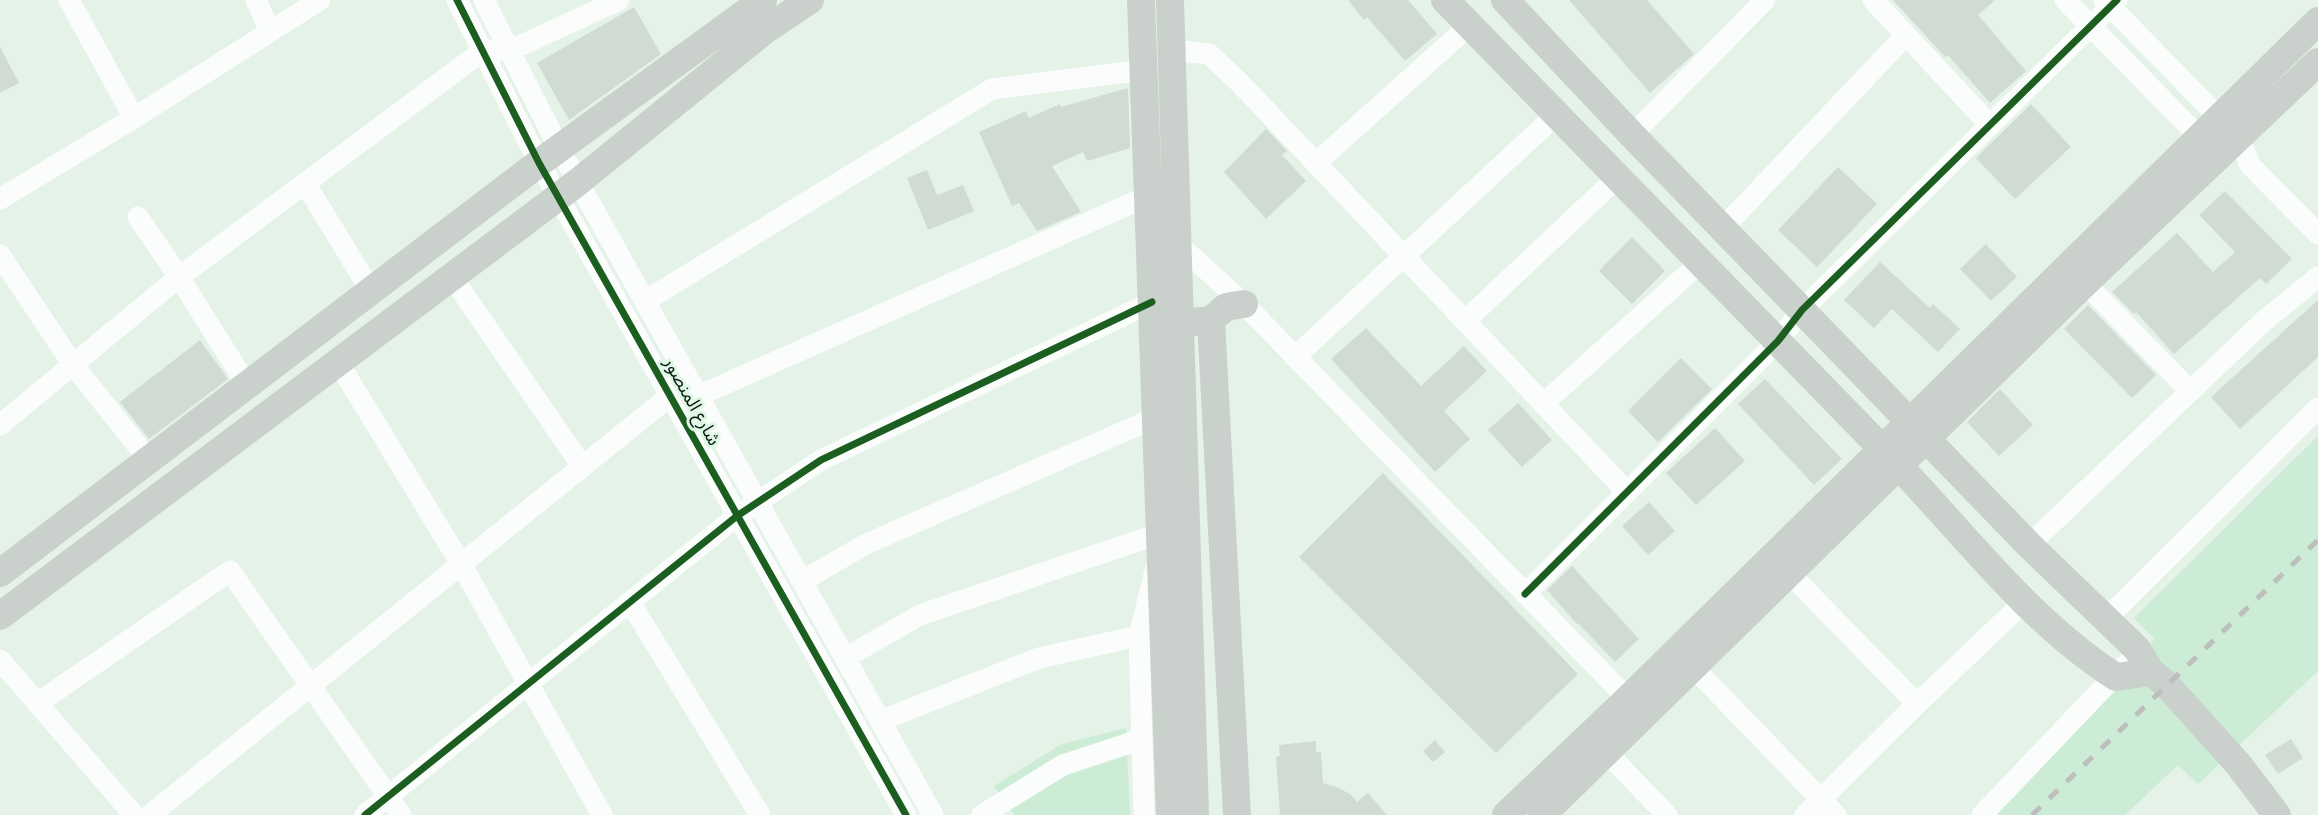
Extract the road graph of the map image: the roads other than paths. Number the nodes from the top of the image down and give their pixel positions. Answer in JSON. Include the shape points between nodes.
{"nodes":[{"id":1,"x":69,"y":0,"type":"edge"},
{"id":2,"x":256,"y":0,"type":"edge"},
{"id":3,"x":320,"y":0,"type":"edge"},
{"id":4,"x":457,"y":0,"type":"edge"},
{"id":5,"x":484,"y":0,"type":"edge"},
{"id":6,"x":619,"y":0,"type":"edge"},
{"id":7,"x":763,"y":0,"type":"edge"},
{"id":8,"x":810,"y":0,"type":"edge"},
{"id":9,"x":1141,"y":0,"type":"edge"},
{"id":10,"x":1170,"y":0,"type":"edge"},
{"id":11,"x":1446,"y":0,"type":"edge"},
{"id":12,"x":1505,"y":0,"type":"edge"},
{"id":13,"x":1765,"y":0,"type":"edge"},
{"id":14,"x":1873,"y":0,"type":"edge"},
{"id":15,"x":2065,"y":0,"type":"edge"},
{"id":16,"x":2111,"y":2,"type":"edge"},
{"id":17,"x":2318,"y":21,"type":"edge"},
{"id":18,"x":1470,"y":25,"type":"junction"},
{"id":19,"x":2090,"y":26,"type":"junction"},
{"id":20,"x":270,"y":31,"type":"junction"},
{"id":21,"x":1906,"y":35,"type":"junction"},
{"id":22,"x":484,"y":50,"type":"junction"},
{"id":23,"x":511,"y":50,"type":"junction"},
{"id":24,"x":1172,"y":50,"type":"junction"},
{"id":25,"x":2318,"y":62,"type":"edge"},
{"id":26,"x":1144,"y":70,"type":"junction"},
{"id":27,"x":1557,"y":114,"type":"junction"},
{"id":28,"x":2218,"y":117,"type":"junction"},
{"id":29,"x":134,"y":118,"type":"junction"},
{"id":30,"x":1990,"y":125,"type":"junction"},
{"id":31,"x":1632,"y":135,"type":"junction"},
{"id":32,"x":2198,"y":136,"type":"junction"},
{"id":33,"x":2229,"y":147,"type":"junction"},
{"id":34,"x":549,"y":155,"type":"junction"},
{"id":35,"x":1316,"y":163,"type":"junction"},
{"id":36,"x":1618,"y":177,"type":"junction"},
{"id":37,"x":305,"y":183,"type":"junction"},
{"id":38,"x":568,"y":190,"type":"junction"},
{"id":39,"x":1148,"y":196,"type":"junction"},
{"id":40,"x":0,"y":199,"type":"edge"},
{"id":41,"x":138,"y":218,"type":"dead end"},
{"id":42,"x":1723,"y":228,"type":"junction"},
{"id":43,"x":2318,"y":234,"type":"edge"},
{"id":44,"x":1178,"y":244,"type":"junction"},
{"id":45,"x":0,"y":255,"type":"edge"},
{"id":46,"x":1404,"y":257,"type":"junction"},
{"id":47,"x":1700,"y":262,"type":"junction"},
{"id":48,"x":179,"y":277,"type":"junction"},
{"id":49,"x":452,"y":277,"type":"junction"},
{"id":50,"x":2318,"y":277,"type":"edge"},
{"id":51,"x":2085,"y":283,"type":"junction"},
{"id":52,"x":371,"y":291,"type":"junction"},
{"id":53,"x":645,"y":301,"type":"junction"},
{"id":54,"x":1152,"y":302,"type":"junction"},
{"id":55,"x":1244,"y":304,"type":"junction"},
{"id":56,"x":1802,"y":310,"type":"junction"},
{"id":57,"x":1211,"y":320,"type":"junction"},
{"id":58,"x":1465,"y":321,"type":"junction"},
{"id":59,"x":1180,"y":323,"type":"junction"},
{"id":60,"x":1777,"y":341,"type":"junction"},
{"id":61,"x":1296,"y":357,"type":"junction"},
{"id":62,"x":338,"y":362,"type":"junction"},
{"id":63,"x":74,"y":366,"type":"junction"},
{"id":64,"x":247,"y":385,"type":"junction"},
{"id":65,"x":2189,"y":391,"type":"junction"},
{"id":66,"x":670,"y":396,"type":"junction"},
{"id":67,"x":698,"y":396,"type":"junction"},
{"id":68,"x":1543,"y":404,"type":"junction"},
{"id":69,"x":2318,"y":408,"type":"edge"},
{"id":70,"x":1157,"y":417,"type":"junction"},
{"id":71,"x":0,"y":425,"type":"edge"},
{"id":72,"x":1918,"y":430,"type":"junction"},
{"id":73,"x":1891,"y":458,"type":"junction"},
{"id":74,"x":149,"y":460,"type":"junction"},
{"id":75,"x":582,"y":466,"type":"junction"},
{"id":76,"x":1627,"y":492,"type":"junction"},
{"id":77,"x":758,"y":502,"type":"junction"},
{"id":78,"x":737,"y":516,"type":"junction"},
{"id":79,"x":1161,"y":540,"type":"junction"},
{"id":80,"x":2029,"y":545,"type":"junction"},
{"id":81,"x":461,"y":564,"type":"junction"},
{"id":82,"x":1789,"y":573,"type":"junction"},
{"id":83,"x":0,"y":574,"type":"edge"},
{"id":84,"x":802,"y":582,"type":"junction"},
{"id":85,"x":1525,"y":594,"type":"junction"},
{"id":86,"x":631,"y":602,"type":"junction"},
{"id":87,"x":2024,"y":603,"type":"junction"},
{"id":88,"x":11,"y":608,"type":"edge"},
{"id":89,"x":1176,"y":616,"type":"junction"},
{"id":90,"x":2106,"y":619,"type":"junction"},
{"id":91,"x":1139,"y":636,"type":"junction"},
{"id":92,"x":845,"y":658,"type":"junction"},
{"id":93,"x":0,"y":660,"type":"edge"},
{"id":94,"x":2144,"y":661,"type":"junction"},
{"id":95,"x":1693,"y":667,"type":"junction"},
{"id":96,"x":2116,"y":677,"type":"junction"},
{"id":97,"x":527,"y":685,"type":"junction"},
{"id":98,"x":311,"y":686,"type":"junction"},
{"id":99,"x":1628,"y":699,"type":"junction"},
{"id":100,"x":37,"y":703,"type":"junction"},
{"id":101,"x":1917,"y":704,"type":"junction"},
{"id":102,"x":880,"y":721,"type":"junction"},
{"id":103,"x":1142,"y":739,"type":"junction"},
{"id":104,"x":1606,"y":752,"type":"junction"},
{"id":105,"x":388,"y":797,"type":"junction"},
{"id":106,"x":1822,"y":799,"type":"junction"},
{"id":107,"x":134,"y":815,"type":"edge"},
{"id":108,"x":150,"y":815,"type":"edge"},
{"id":109,"x":365,"y":815,"type":"edge"},
{"id":110,"x":401,"y":815,"type":"edge"},
{"id":111,"x":602,"y":815,"type":"edge"},
{"id":112,"x":761,"y":815,"type":"edge"},
{"id":113,"x":906,"y":815,"type":"edge"},
{"id":114,"x":933,"y":815,"type":"edge"},
{"id":115,"x":982,"y":815,"type":"edge"},
{"id":116,"x":1144,"y":815,"type":"edge"},
{"id":117,"x":1170,"y":815,"type":"edge"},
{"id":118,"x":1195,"y":815,"type":"edge"},
{"id":119,"x":1237,"y":815,"type":"edge"},
{"id":120,"x":1506,"y":815,"type":"edge"},
{"id":121,"x":1542,"y":815,"type":"edge"},
{"id":122,"x":1667,"y":815,"type":"edge"},
{"id":123,"x":1805,"y":815,"type":"edge"},
{"id":124,"x":1836,"y":815,"type":"edge"},
{"id":125,"x":1982,"y":815,"type":"edge"},
{"id":126,"x":2277,"y":815,"type":"edge"}],
"edges":[{"from":1,"to":29,"type":"street"},
{"from":2,"to":20,"type":"street"},
{"from":3,"to":20,"type":"street"},
{"from":4,"to":22,"type":"street","name":"شارع المنصور"},
{"from":5,"to":23,"type":"street","name":"شارع المنصور"},
{"from":6,"to":23,"type":"street"},
{"from":7,"to":34,"type":"main road"},
{"from":8,"to":38,"type":"main road","via":[[764,31]]},
{"from":9,"to":26,"type":"main road"},
{"from":10,"to":24,"type":"main road"},
{"from":11,"to":18,"type":"main road"},
{"from":12,"to":31,"type":"main road"},
{"from":13,"to":31,"type":"street"},
{"from":14,"to":21,"type":"street"},
{"from":15,"to":19,"type":"street"},
{"from":16,"to":19,"type":"street"},
{"from":16,"to":28,"type":"street"},
{"from":17,"to":28,"type":"main road"},
{"from":18,"to":27,"type":"main road"},
{"from":18,"to":35,"type":"street"},
{"from":19,"to":30,"type":"street"},
{"from":19,"to":32,"type":"street"},
{"from":20,"to":29,"type":"street"},
{"from":21,"to":30,"type":"street"},
{"from":21,"to":42,"type":"street"},
{"from":22,"to":23,"type":"street"},
{"from":22,"to":34,"type":"street","name":"شارع المنصور"},
{"from":22,"to":37,"type":"street"},
{"from":23,"to":34,"type":"street","name":"شارع المنصور"},
{"from":24,"to":35,"type":"street","via":[[1209,54]]},
{"from":24,"to":44,"type":"main road"},
{"from":25,"to":33,"type":"main road"},
{"from":26,"to":39,"type":"main road"},
{"from":26,"to":53,"type":"street","via":[[992,89]]},
{"from":27,"to":36,"type":"main road"},
{"from":27,"to":46,"type":"street"},
{"from":28,"to":32,"type":"main road"},
{"from":28,"to":33,"type":"street"},
{"from":29,"to":40,"type":"street"},
{"from":30,"to":56,"type":"street"},
{"from":31,"to":42,"type":"main road"},
{"from":32,"to":33,"type":"street"},
{"from":32,"to":72,"type":"main road"},
{"from":33,"to":43,"type":"street"},
{"from":33,"to":51,"type":"main road"},
{"from":34,"to":38,"type":"street","name":"شارع المنصور"},
{"from":34,"to":52,"type":"main road"},
{"from":35,"to":46,"type":"street"},
{"from":36,"to":47,"type":"main road"},
{"from":36,"to":58,"type":"street"},
{"from":37,"to":48,"type":"street"},
{"from":37,"to":52,"type":"street"},
{"from":38,"to":49,"type":"main road"},
{"from":38,"to":53,"type":"street","name":"شارع المنصور"},
{"from":38,"to":66,"type":"street","name":"شارع المنصور"},
{"from":39,"to":54,"type":"main road"},
{"from":39,"to":67,"type":"street"},
{"from":41,"to":48,"type":"street"},
{"from":42,"to":56,"type":"main road"},
{"from":44,"to":55,"type":"street"},
{"from":44,"to":59,"type":"main road"},
{"from":45,"to":63,"type":"street"},
{"from":46,"to":58,"type":"street"},
{"from":46,"to":61,"type":"street"},
{"from":47,"to":60,"type":"main road"},
{"from":47,"to":68,"type":"street"},
{"from":48,"to":63,"type":"street"},
{"from":48,"to":64,"type":"street"},
{"from":49,"to":62,"type":"main road"},
{"from":49,"to":75,"type":"street"},
{"from":50,"to":65,"type":"street"},
{"from":51,"to":65,"type":"street"},
{"from":51,"to":72,"type":"main road"},
{"from":52,"to":64,"type":"main road"},
{"from":53,"to":67,"type":"street","name":"شارع المنصور"},
{"from":54,"to":70,"type":"main road"},
{"from":54,"to":77,"type":"street","via":[[821,460]]},
{"from":55,"to":57,"type":"main road","via":[[1226,307]]},
{"from":55,"to":61,"type":"street"},
{"from":56,"to":60,"type":"street"},
{"from":56,"to":72,"type":"main road"},
{"from":57,"to":59,"type":"main road"},
{"from":57,"to":119,"type":"main road"},
{"from":58,"to":68,"type":"street"},
{"from":59,"to":89,"type":"main road"},
{"from":60,"to":73,"type":"main road"},
{"from":60,"to":76,"type":"street"},
{"from":61,"to":85,"type":"street"},
{"from":62,"to":81,"type":"street"},
{"from":62,"to":88,"type":"main road"},
{"from":63,"to":71,"type":"street"},
{"from":63,"to":74,"type":"street"},
{"from":64,"to":74,"type":"main road"},
{"from":65,"to":80,"type":"street"},
{"from":66,"to":75,"type":"street"},
{"from":66,"to":78,"type":"street","name":"شارع المنصور"},
{"from":67,"to":77,"type":"street","name":"شارع المنصور"},
{"from":68,"to":76,"type":"street"},
{"from":69,"to":90,"type":"street"},
{"from":70,"to":79,"type":"main road"},
{"from":70,"to":84,"type":"street","via":[[866,544]]},
{"from":72,"to":73,"type":"main road"},
{"from":72,"to":80,"type":"main road"},
{"from":73,"to":82,"type":"main road"},
{"from":73,"to":87,"type":"main road"},
{"from":73,"to":99,"type":"main road"},
{"from":74,"to":83,"type":"main road"},
{"from":75,"to":81,"type":"street"},
{"from":76,"to":85,"type":"street"},
{"from":77,"to":78,"type":"street"},
{"from":77,"to":84,"type":"street","name":"شارع المنصور"},
{"from":78,"to":86,"type":"street"},
{"from":78,"to":113,"type":"street","name":"شارع المنصور"},
{"from":79,"to":89,"type":"main road"},
{"from":79,"to":91,"type":"street"},
{"from":79,"to":92,"type":"street","via":[[920,615]]},
{"from":80,"to":90,"type":"main road"},
{"from":81,"to":97,"type":"street"},
{"from":81,"to":98,"type":"street"},
{"from":82,"to":95,"type":"main road"},
{"from":82,"to":101,"type":"street"},
{"from":83,"to":88,"type":"street"},
{"from":84,"to":92,"type":"street","name":"شارع المنصور"},
{"from":85,"to":99,"type":"street"},
{"from":86,"to":97,"type":"street"},
{"from":86,"to":112,"type":"street"},
{"from":87,"to":96,"type":"main road","via":[[2086,658]]},
{"from":87,"to":101,"type":"street"},
{"from":89,"to":117,"type":"main road"},
{"from":89,"to":118,"type":"main road"},
{"from":90,"to":94,"type":"main road"},
{"from":91,"to":102,"type":"street","via":[[1040,658]]},
{"from":91,"to":103,"type":"street"},
{"from":92,"to":102,"type":"street","name":"شارع المنصور"},
{"from":93,"to":100,"type":"street"},
{"from":94,"to":96,"type":"main road"},
{"from":94,"to":126,"type":"main road","via":[[2238,764]]},
{"from":95,"to":104,"type":"main road"},
{"from":95,"to":106,"type":"street"},
{"from":96,"to":125,"type":"street"},
{"from":97,"to":105,"type":"street"},
{"from":97,"to":111,"type":"street"},
{"from":98,"to":100,"type":"street","via":[[230,571]]},
{"from":98,"to":105,"type":"street"},
{"from":98,"to":108,"type":"street"},
{"from":99,"to":120,"type":"main road"},
{"from":100,"to":107,"type":"street"},
{"from":101,"to":106,"type":"street"},
{"from":102,"to":114,"type":"street","name":"شارع المنصور"},
{"from":103,"to":115,"type":"street","via":[[1063,765]]},
{"from":103,"to":116,"type":"street"},
{"from":104,"to":121,"type":"main road"},
{"from":104,"to":122,"type":"street"},
{"from":105,"to":109,"type":"street"},
{"from":105,"to":110,"type":"street"},
{"from":106,"to":123,"type":"street"},
{"from":106,"to":124,"type":"street"}]}
